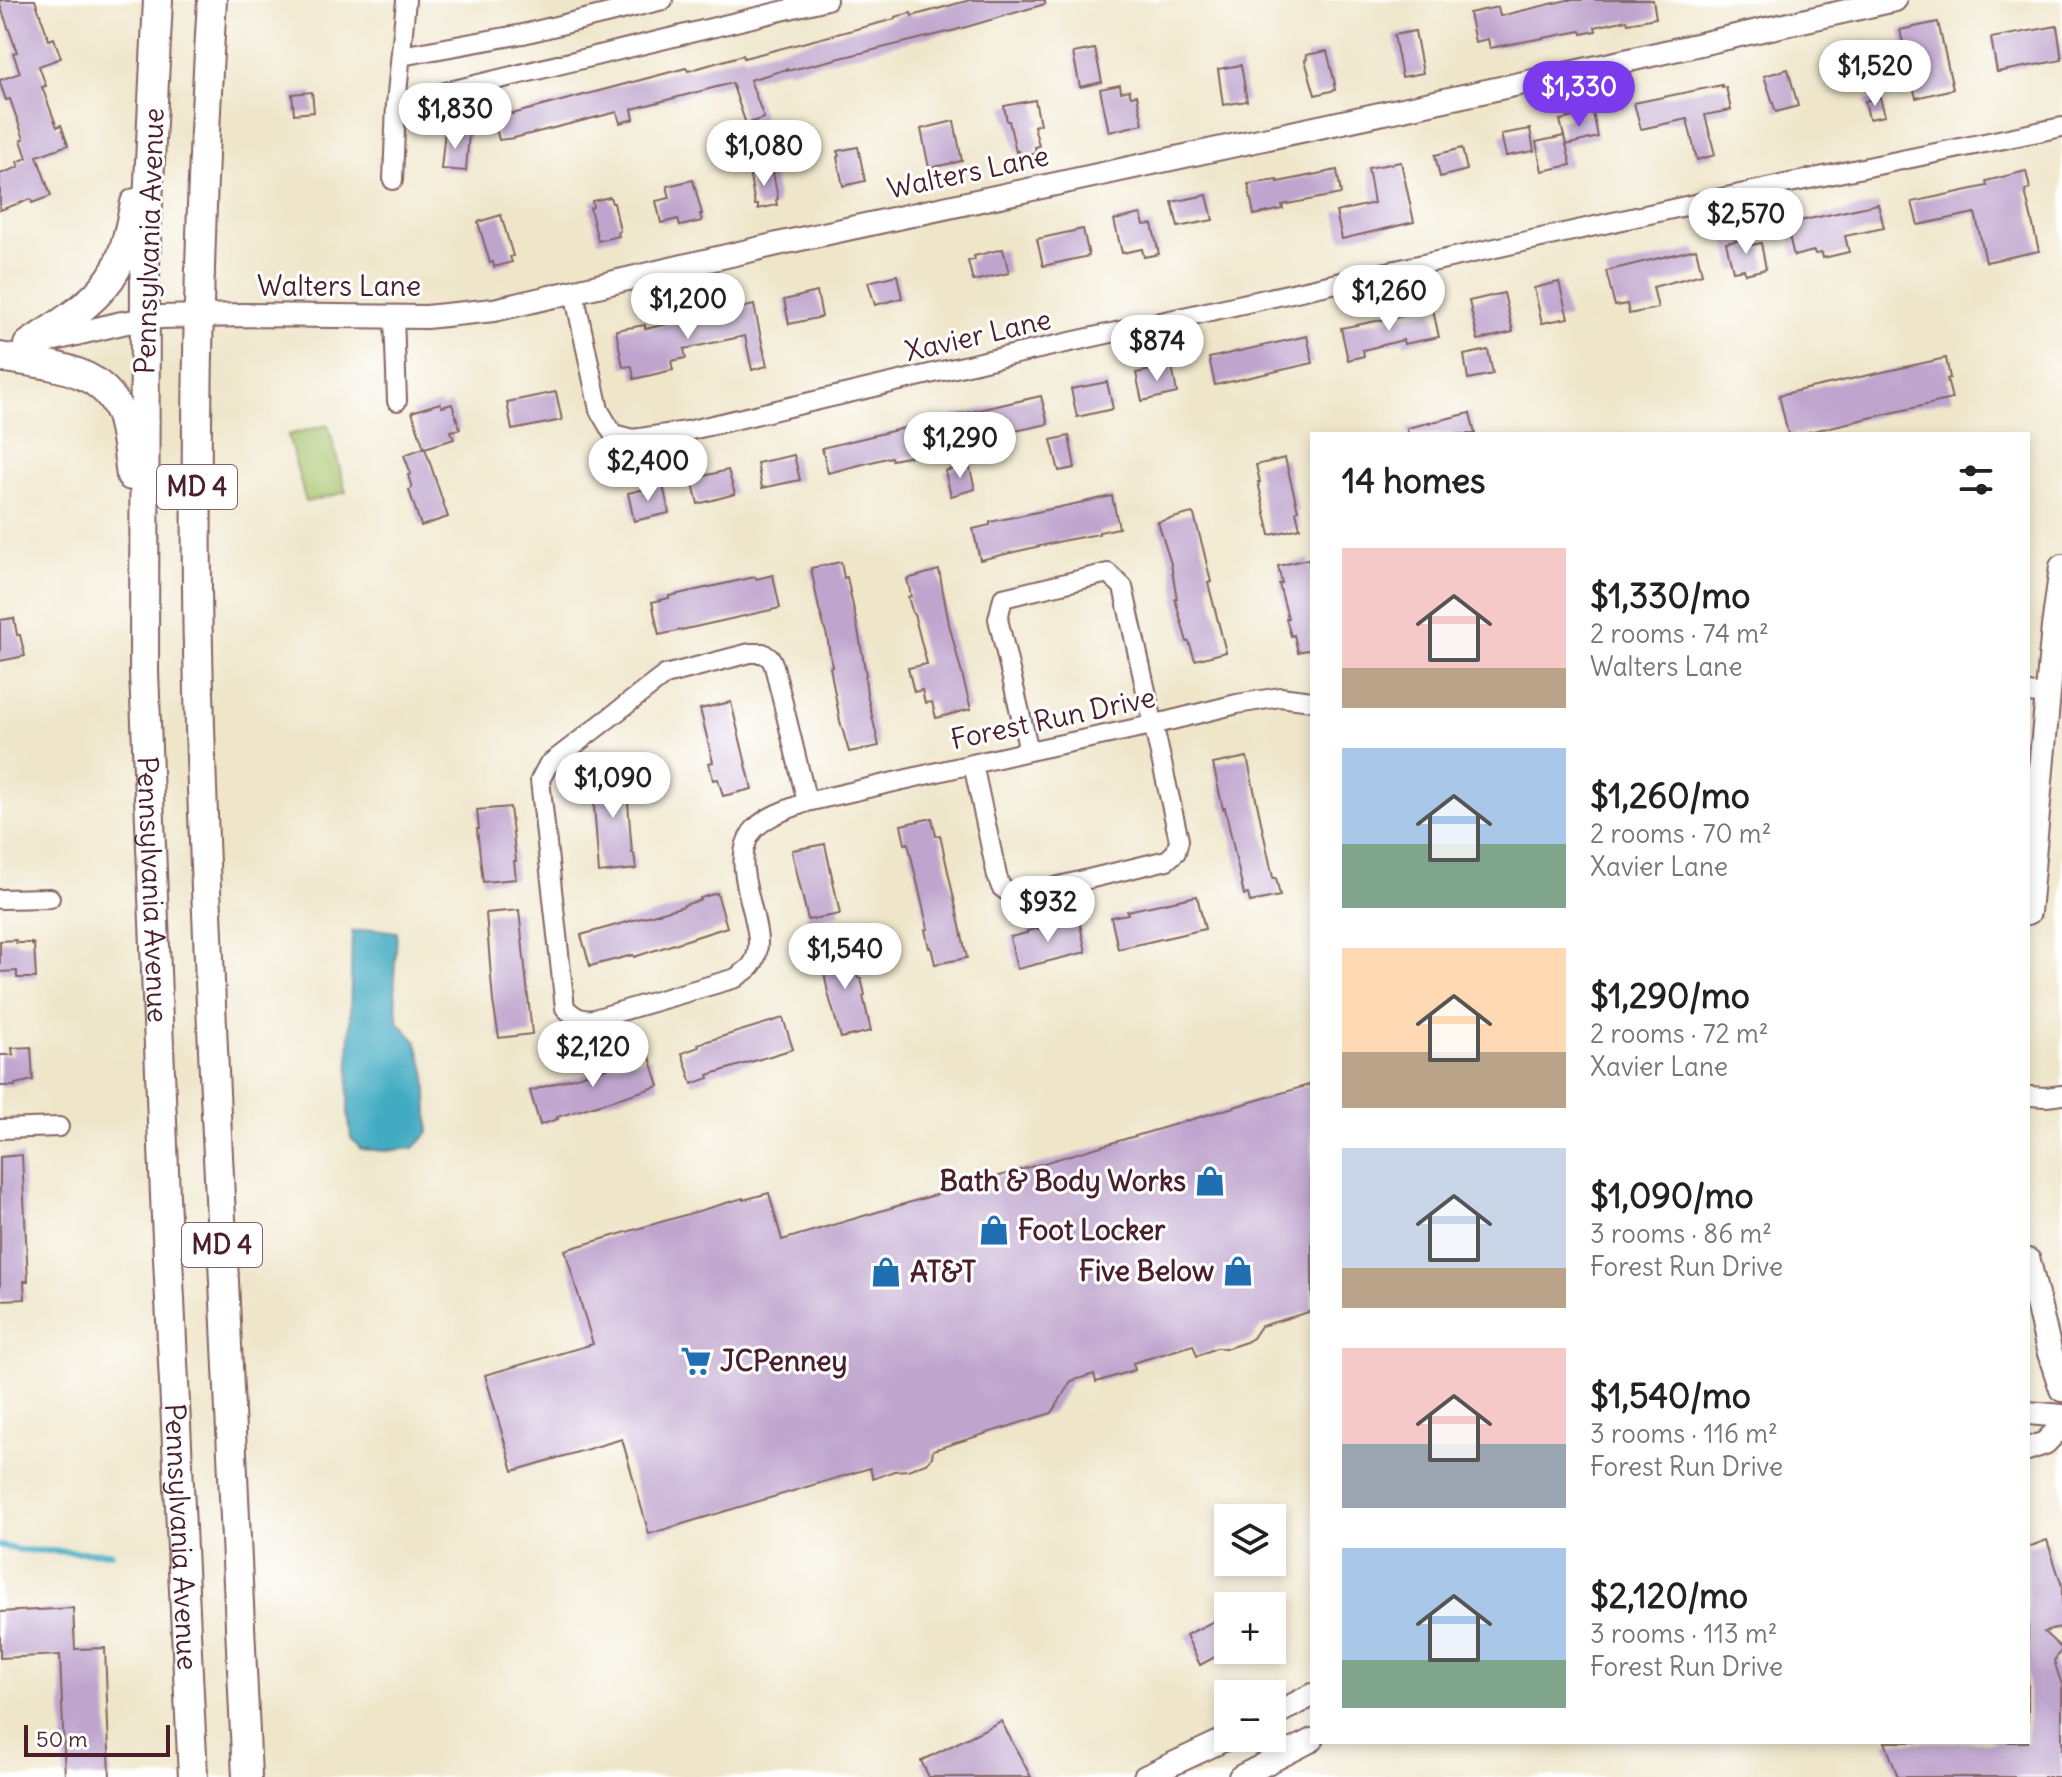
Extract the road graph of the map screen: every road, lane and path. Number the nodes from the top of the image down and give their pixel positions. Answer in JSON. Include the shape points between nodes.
{"nodes":[{"id":1,"x":158,"y":0,"type":"edge"},
{"id":2,"x":212,"y":0,"type":"edge"},
{"id":3,"x":406,"y":0,"type":"edge"},
{"id":4,"x":663,"y":0,"type":"edge"},
{"id":5,"x":827,"y":0,"type":"edge"},
{"id":6,"x":1895,"y":0,"type":"edge"},
{"id":7,"x":745,"y":9,"type":"edge"},
{"id":8,"x":401,"y":56,"type":"junction"},
{"id":9,"x":396,"y":104,"type":"junction"},
{"id":10,"x":152,"y":124,"type":"junction"},
{"id":11,"x":2062,"y":127,"type":"edge"},
{"id":12,"x":393,"y":180,"type":"dead end"},
{"id":13,"x":574,"y":292,"type":"junction"},
{"id":14,"x":199,"y":316,"type":"junction"},
{"id":15,"x":394,"y":317,"type":"junction"},
{"id":16,"x":145,"y":319,"type":"junction"},
{"id":17,"x":28,"y":345,"type":"junction"},
{"id":18,"x":0,"y":355,"type":"edge"},
{"id":19,"x":397,"y":401,"type":"dead end"},
{"id":20,"x":144,"y":563,"type":"junction"},
{"id":21,"x":2062,"y":567,"type":"edge"},
{"id":22,"x":2058,"y":627,"type":"edge"},
{"id":23,"x":2038,"y":694,"type":"edge"},
{"id":24,"x":1310,"y":701,"type":"edge"},
{"id":25,"x":1152,"y":725,"type":"junction"},
{"id":26,"x":1029,"y":751,"type":"junction"},
{"id":27,"x":973,"y":764,"type":"junction"},
{"id":28,"x":807,"y":802,"type":"junction"},
{"id":29,"x":2030,"y":868,"type":"edge"},
{"id":30,"x":50,"y":898,"type":"dead end"},
{"id":31,"x":0,"y":899,"type":"edge"},
{"id":32,"x":2062,"y":1095,"type":"edge"},
{"id":33,"x":2030,"y":1096,"type":"edge"},
{"id":34,"x":59,"y":1127,"type":"dead end"},
{"id":35,"x":0,"y":1129,"type":"edge"},
{"id":36,"x":2030,"y":1269,"type":"edge"},
{"id":37,"x":2062,"y":1389,"type":"edge"},
{"id":38,"x":2030,"y":1413,"type":"edge"},
{"id":39,"x":2062,"y":1416,"type":"edge"},
{"id":40,"x":2062,"y":1426,"type":"edge"},
{"id":41,"x":2030,"y":1448,"type":"edge"},
{"id":42,"x":1310,"y":1696,"type":"edge"},
{"id":43,"x":1286,"y":1709,"type":"edge"},
{"id":44,"x":1310,"y":1741,"type":"edge"},
{"id":45,"x":1214,"y":1745,"type":"edge"},
{"id":46,"x":193,"y":1777,"type":"edge"},
{"id":47,"x":247,"y":1777,"type":"edge"},
{"id":48,"x":1145,"y":1777,"type":"edge"},
{"id":49,"x":1240,"y":1777,"type":"edge"}],
"edges":[{"from":1,"to":10,"type":"highway","name":"Pennsylvania Avenue","number":"MD 4"},
{"from":2,"to":14,"type":"highway","name":"Pennsylvania Avenue","number":"MD 4"},
{"from":3,"to":8,"type":"street"},
{"from":4,"to":8,"type":"street"},
{"from":5,"to":7,"type":"street"},
{"from":6,"to":13,"type":"street","name":"Walters Lane"},
{"from":7,"to":9,"type":"street"},
{"from":8,"to":9,"type":"street"},
{"from":9,"to":12,"type":"street"},
{"from":10,"to":16,"type":"highway","name":"Pennsylvania Avenue","number":"MD 4"},
{"from":10,"to":17,"type":"highway","via":[[127,241],[116,268],[91,300]]},
{"from":11,"to":13,"type":"street","name":"Xavier Lane","via":[[633,439],[613,434],[599,410]]},
{"from":13,"to":15,"type":"street","name":"Walters Lane","via":[[494,310]]},
{"from":14,"to":15,"type":"street","name":"Walters Lane"},
{"from":14,"to":16,"type":"street","name":"Walters Lane"},
{"from":14,"to":47,"type":"highway","name":"Pennsylvania Avenue","number":"MD 4","via":[[200,729]]},
{"from":15,"to":19,"type":"street"},
{"from":16,"to":17,"type":"street","name":"Walters Lane"},
{"from":16,"to":20,"type":"highway","name":"Pennsylvania Avenue","number":"MD 4"},
{"from":17,"to":18,"type":"street","name":"Walters Lane"},
{"from":18,"to":20,"type":"highway","via":[[73,371],[96,381],[113,401],[123,428]]},
{"from":20,"to":46,"type":"highway","name":"Pennsylvania Avenue","number":"MD 4","via":[[150,831]]},
{"from":21,"to":22,"type":"main road"},
{"from":22,"to":23,"type":"main road"},
{"from":23,"to":29,"type":"main road"},
{"from":24,"to":25,"type":"street","name":"Forest Run Drive","via":[[1280,697]]},
{"from":25,"to":26,"type":"street","name":"Forest Run Drive"},
{"from":25,"to":26,"type":"street","via":[[1123,587],[1108,573],[1003,598],[998,619]]},
{"from":25,"to":27,"type":"street","via":[[1179,840],[1176,852],[1167,860],[1026,894],[1012,895],[1001,887]]},
{"from":26,"to":27,"type":"street","name":"Forest Run Drive"},
{"from":27,"to":28,"type":"street","name":"Forest Run Drive"},
{"from":28,"to":28,"type":"street","name":"Forest Run Drive","via":[[766,821],[753,831],[745,849],[758,940],[751,966],[736,978],[594,1019],[584,1021],[565,1008],[540,780],[548,765],[665,675],[763,653],[774,666]]},
{"from":30,"to":31,"type":"street"},
{"from":32,"to":33,"type":"street"},
{"from":34,"to":35,"type":"street"},
{"from":36,"to":37,"type":"main road"},
{"from":38,"to":39,"type":"street"},
{"from":40,"to":41,"type":"street","via":[[2045,1443]]},
{"from":42,"to":43,"type":"street"},
{"from":44,"to":49,"type":"street"},
{"from":45,"to":48,"type":"street"}]}
